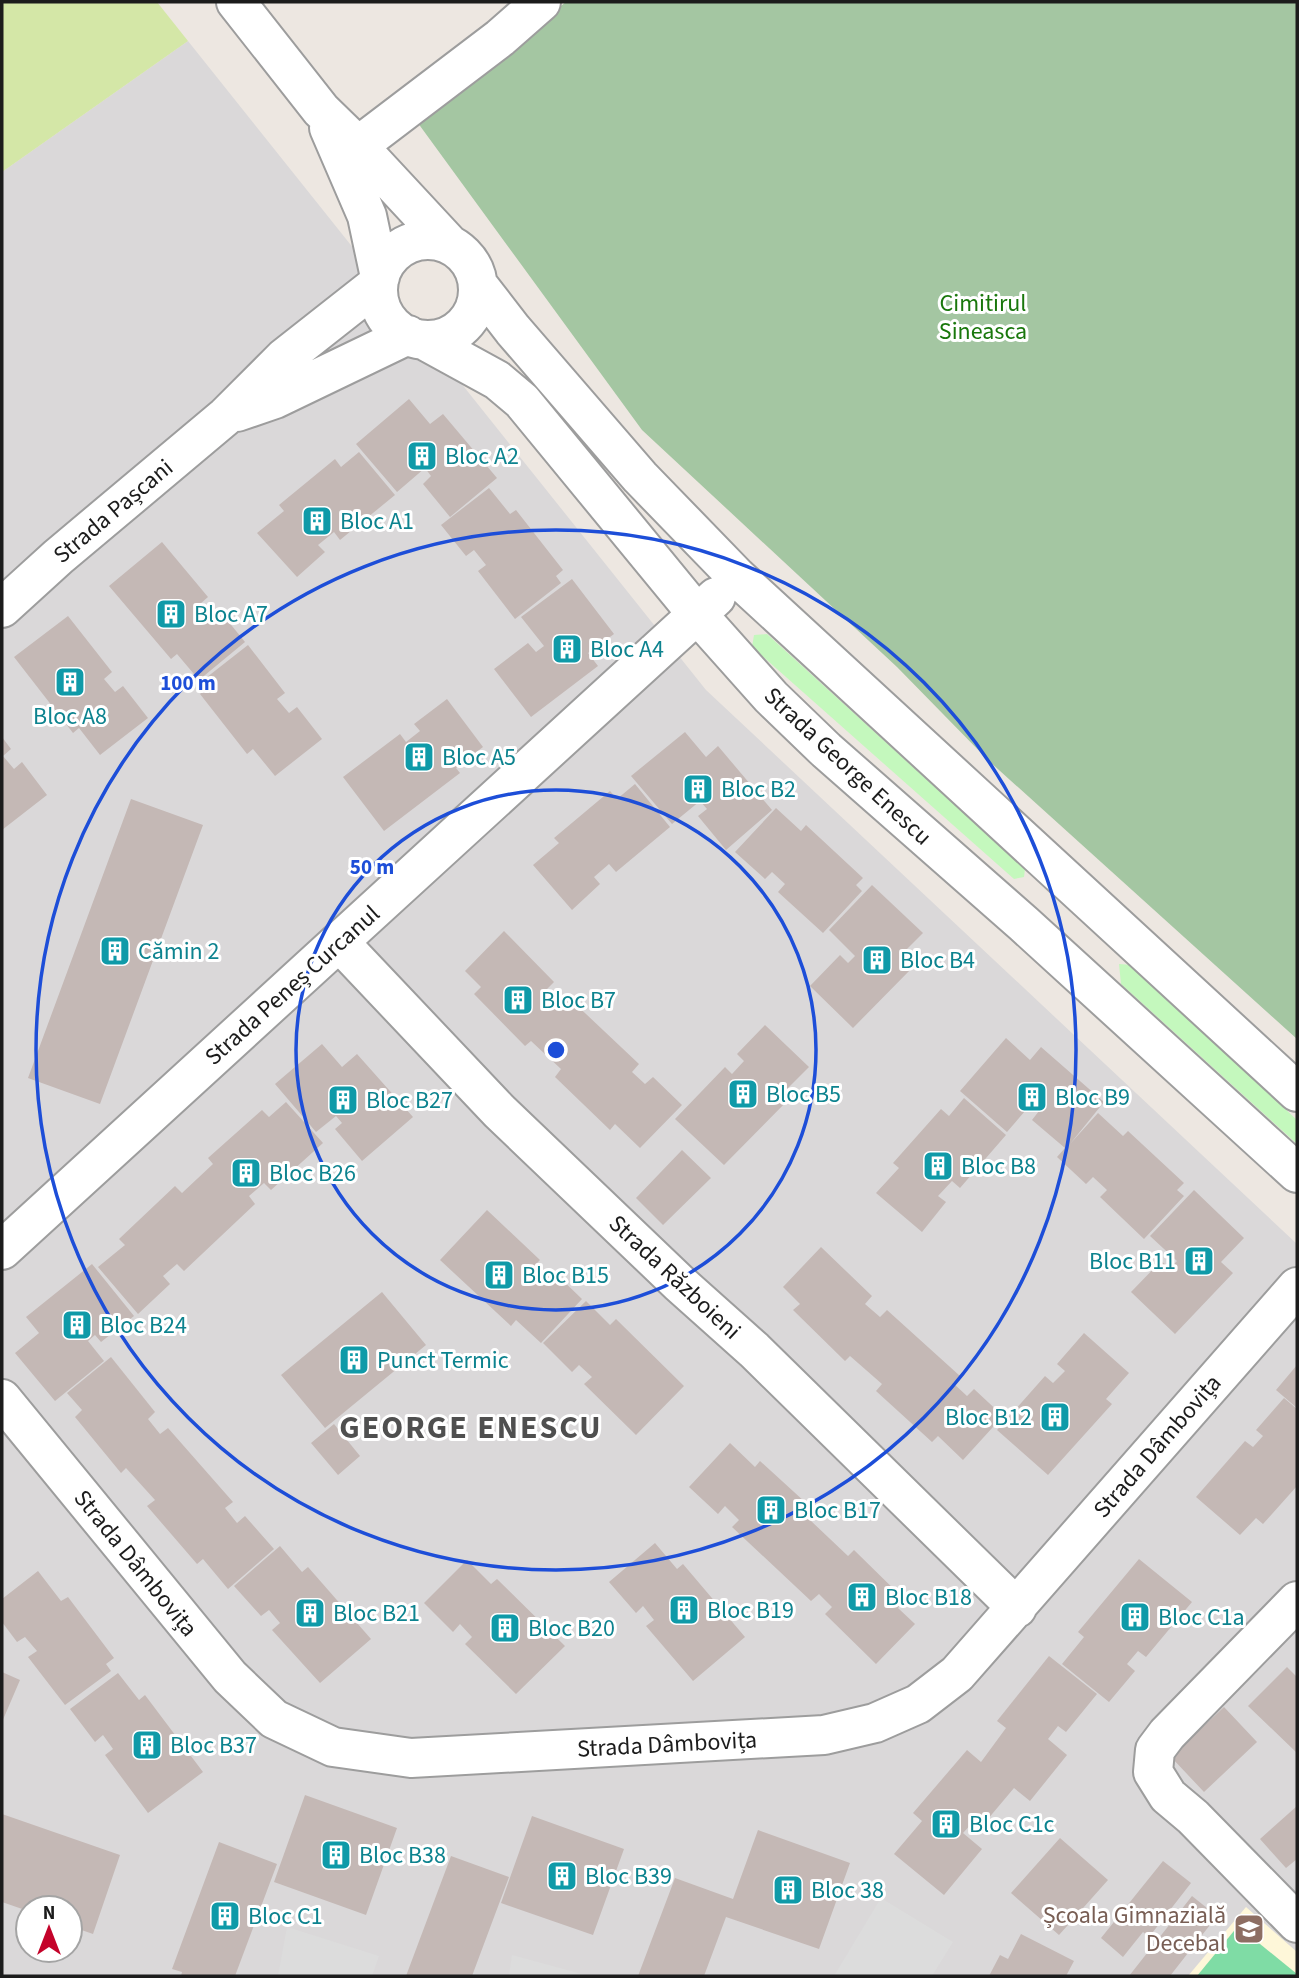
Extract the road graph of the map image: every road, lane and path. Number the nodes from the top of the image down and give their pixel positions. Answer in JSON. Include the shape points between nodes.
{"nodes":[{"id":1,"x":236,"y":2,"type":"edge"},
{"id":2,"x":541,"y":2,"type":"edge"},
{"id":3,"x":321,"y":110,"type":"junction"},
{"id":4,"x":358,"y":146,"type":"junction"},
{"id":5,"x":450,"y":245,"type":"junction"},
{"id":6,"x":379,"y":281,"type":"junction"},
{"id":7,"x":479,"y":286,"type":"junction"},
{"id":8,"x":416,"y":338,"type":"junction"},
{"id":9,"x":226,"y":416,"type":"junction"},
{"id":10,"x":737,"y":578,"type":"junction"},
{"id":11,"x":2,"y":608,"type":"edge"},
{"id":12,"x":697,"y":614,"type":"junction"},
{"id":13,"x":1069,"y":884,"type":"junction"},
{"id":14,"x":1024,"y":924,"type":"junction"},
{"id":15,"x":339,"y":942,"type":"junction"},
{"id":16,"x":1297,"y":1092,"type":"edge"},
{"id":17,"x":1297,"y":1173,"type":"edge"},
{"id":18,"x":2,"y":1250,"type":"edge"},
{"id":19,"x":1297,"y":1287,"type":"edge"},
{"id":20,"x":2,"y":1399,"type":"edge"},
{"id":21,"x":1297,"y":1601,"type":"edge"},
{"id":22,"x":1017,"y":1608,"type":"junction"},
{"id":23,"x":1297,"y":1923,"type":"edge"}],
"edges":[{"from":1,"to":3,"type":"street"},
{"from":2,"to":4,"type":"street"},
{"from":3,"to":4,"type":"street"},
{"from":3,"to":6,"type":"street","via":[[367,216]]},
{"from":4,"to":5,"type":"street"},
{"from":5,"to":6,"type":"street","via":[[433,240],[400,249]]},
{"from":5,"to":7,"type":"street","via":[[474,269]]},
{"from":6,"to":8,"type":"street","via":[[383,312],[393,326]]},
{"from":6,"to":9,"type":"street","name":"Strada Pașcani","via":[[284,358]]},
{"from":7,"to":8,"type":"street","via":[[470,319],[457,331],[442,338]]},
{"from":7,"to":10,"type":"street","via":[[640,477]]},
{"from":8,"to":9,"type":"street","name":"Strada Pașcani"},
{"from":8,"to":12,"type":"street","name":"Strada George Enescu","via":[[496,380],[522,401]]},
{"from":9,"to":11,"type":"street","name":"Strada Pașcani"},
{"from":10,"to":12,"type":"street","name":"Strada Peneș Curcanul"},
{"from":10,"to":13,"type":"street"},
{"from":12,"to":14,"type":"street","name":"Strada George Enescu","via":[[825,750]]},
{"from":12,"to":15,"type":"street","name":"Strada Peneș Curcanul"},
{"from":13,"to":14,"type":"street"},
{"from":13,"to":16,"type":"street"},
{"from":14,"to":17,"type":"street","name":"Strada George Enescu"},
{"from":15,"to":18,"type":"street","name":"Strada Peneș Curcanul"},
{"from":15,"to":22,"type":"street","name":"Strada Războieni","via":[[499,1111],[754,1350]]},
{"from":19,"to":22,"type":"street","name":"Strada Dâmbovița"},
{"from":20,"to":22,"type":"street","name":"Strada Dâmbovița","via":[[230,1677],[274,1719],[333,1747],[411,1758],[824,1735],[875,1723],[918,1704],[957,1674]]},
{"from":21,"to":23,"type":"street","via":[[1167,1734],[1155,1750],[1153,1772],[1168,1796]]}]}
